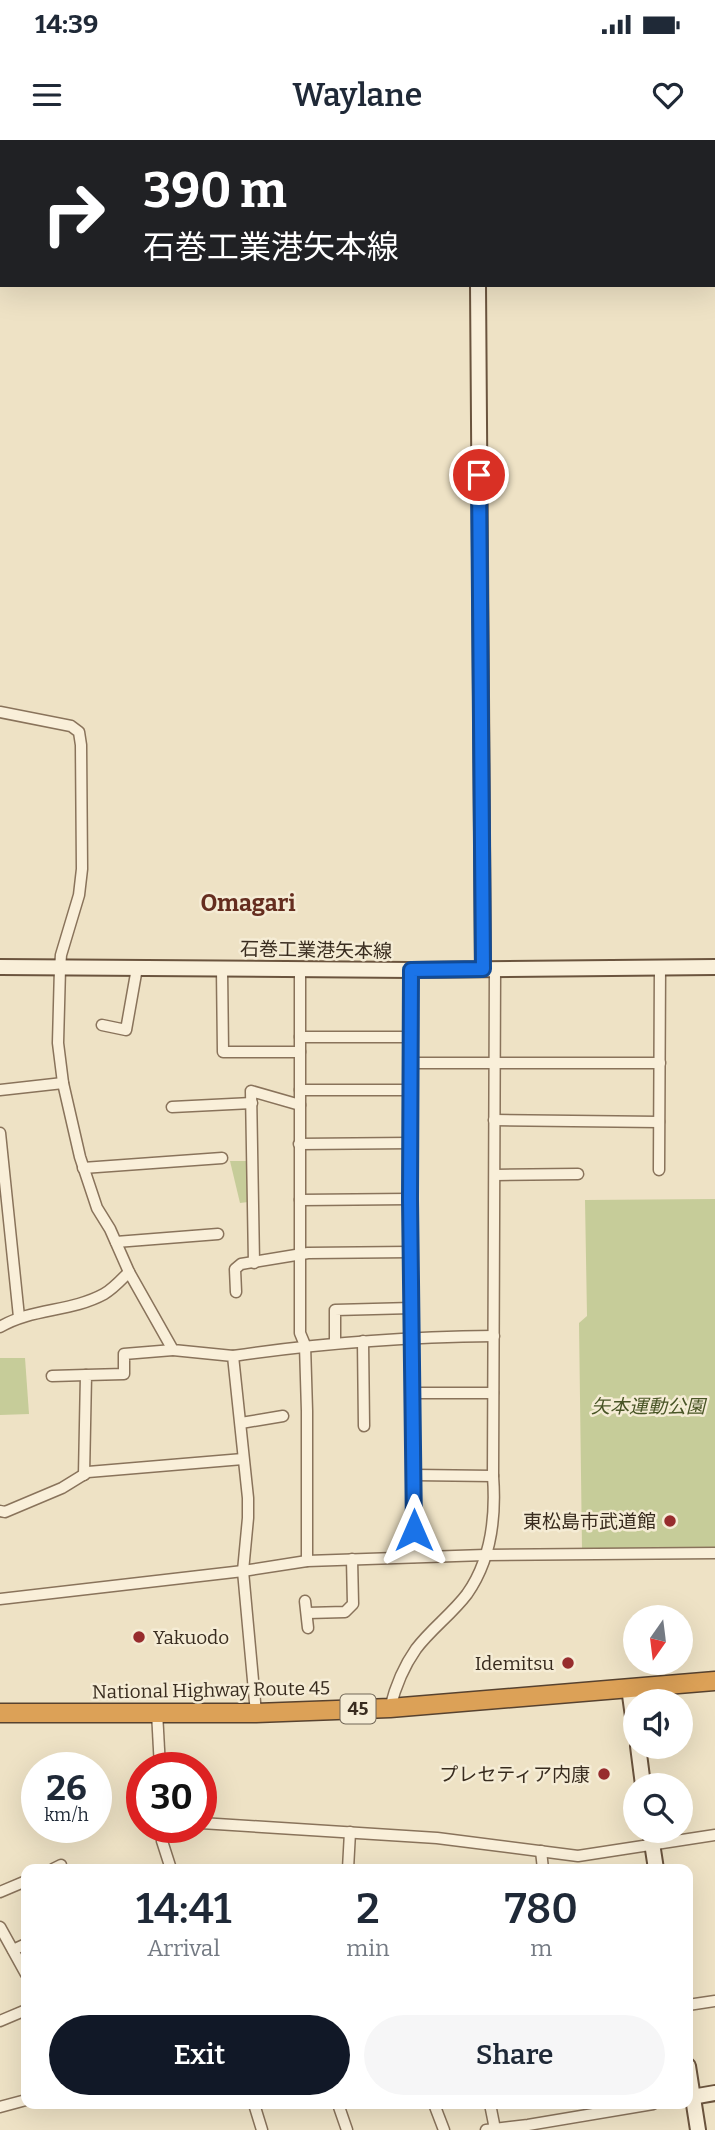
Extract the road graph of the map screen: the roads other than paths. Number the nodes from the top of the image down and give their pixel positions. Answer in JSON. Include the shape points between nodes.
{"nodes":[{"id":1,"x":478,"y":287,"type":"edge"},
{"id":2,"x":0,"y":712,"type":"edge"},
{"id":3,"x":660,"y":966,"type":"junction"},
{"id":4,"x":0,"y":967,"type":"edge"},
{"id":5,"x":715,"y":967,"type":"edge"},
{"id":6,"x":60,"y":968,"type":"junction"},
{"id":7,"x":137,"y":968,"type":"junction"},
{"id":8,"x":222,"y":969,"type":"junction"},
{"id":9,"x":489,"y":969,"type":"junction"},
{"id":10,"x":300,"y":970,"type":"junction"},
{"id":11,"x":411,"y":970,"type":"junction"},
{"id":12,"x":102,"y":1025,"type":"dead end"},
{"id":13,"x":300,"y":1037,"type":"junction"},
{"id":14,"x":411,"y":1037,"type":"junction"},
{"id":15,"x":300,"y":1052,"type":"junction"},
{"id":16,"x":495,"y":1062,"type":"junction"},
{"id":17,"x":412,"y":1063,"type":"junction"},
{"id":18,"x":660,"y":1063,"type":"junction"},
{"id":19,"x":63,"y":1083,"type":"junction"},
{"id":20,"x":0,"y":1090,"type":"edge"},
{"id":21,"x":300,"y":1090,"type":"junction"},
{"id":22,"x":411,"y":1090,"type":"junction"},
{"id":23,"x":252,"y":1103,"type":"junction"},
{"id":24,"x":300,"y":1105,"type":"junction"},
{"id":25,"x":172,"y":1107,"type":"dead end"},
{"id":26,"x":494,"y":1120,"type":"junction"},
{"id":27,"x":659,"y":1122,"type":"junction"},
{"id":28,"x":0,"y":1133,"type":"edge"},
{"id":29,"x":411,"y":1143,"type":"junction"},
{"id":30,"x":299,"y":1144,"type":"junction"},
{"id":31,"x":222,"y":1158,"type":"dead end"},
{"id":32,"x":83,"y":1168,"type":"junction"},
{"id":33,"x":659,"y":1170,"type":"dead end"},
{"id":34,"x":578,"y":1174,"type":"dead end"},
{"id":35,"x":495,"y":1175,"type":"junction"},
{"id":36,"x":410,"y":1199,"type":"junction"},
{"id":37,"x":300,"y":1200,"type":"junction"},
{"id":38,"x":218,"y":1234,"type":"dead end"},
{"id":39,"x":116,"y":1242,"type":"junction"},
{"id":40,"x":411,"y":1252,"type":"junction"},
{"id":41,"x":299,"y":1255,"type":"junction"},
{"id":42,"x":254,"y":1263,"type":"junction"},
{"id":43,"x":129,"y":1272,"type":"junction"},
{"id":44,"x":236,"y":1292,"type":"dead end"},
{"id":45,"x":412,"y":1308,"type":"junction"},
{"id":46,"x":19,"y":1317,"type":"junction"},
{"id":47,"x":0,"y":1327,"type":"edge"},
{"id":48,"x":494,"y":1336,"type":"junction"},
{"id":49,"x":413,"y":1337,"type":"junction"},
{"id":50,"x":335,"y":1342,"type":"junction"},
{"id":51,"x":363,"y":1342,"type":"junction"},
{"id":52,"x":305,"y":1345,"type":"junction"},
{"id":53,"x":173,"y":1350,"type":"junction"},
{"id":54,"x":233,"y":1356,"type":"junction"},
{"id":55,"x":86,"y":1375,"type":"junction"},
{"id":56,"x":52,"y":1376,"type":"dead end"},
{"id":57,"x":414,"y":1393,"type":"junction"},
{"id":58,"x":493,"y":1393,"type":"junction"},
{"id":59,"x":283,"y":1416,"type":"dead end"},
{"id":60,"x":241,"y":1423,"type":"junction"},
{"id":61,"x":364,"y":1426,"type":"dead end"},
{"id":62,"x":243,"y":1459,"type":"junction"},
{"id":63,"x":84,"y":1475,"type":"junction"},
{"id":64,"x":415,"y":1475,"type":"junction"},
{"id":65,"x":493,"y":1476,"type":"junction"},
{"id":66,"x":0,"y":1511,"type":"edge"},
{"id":67,"x":715,"y":1553,"type":"edge"},
{"id":68,"x":485,"y":1555,"type":"junction"},
{"id":69,"x":414,"y":1557,"type":"junction"},
{"id":70,"x":352,"y":1559,"type":"junction"},
{"id":71,"x":307,"y":1561,"type":"junction"},
{"id":72,"x":243,"y":1571,"type":"junction"},
{"id":73,"x":0,"y":1600,"type":"edge"},
{"id":74,"x":305,"y":1601,"type":"dead end"},
{"id":75,"x":307,"y":1614,"type":"junction"},
{"id":76,"x":308,"y":1628,"type":"dead end"},
{"id":77,"x":715,"y":1681,"type":"edge"},
{"id":78,"x":629,"y":1688,"type":"joint"},
{"id":79,"x":390,"y":1708,"type":"junction"},
{"id":80,"x":157,"y":1712,"type":"junction"},
{"id":81,"x":0,"y":1713,"type":"edge"},
{"id":82,"x":256,"y":1713,"type":"junction"},
{"id":83,"x":159,"y":1752,"type":"edge"},
{"id":84,"x":217,"y":1824,"type":"edge"},
{"id":85,"x":350,"y":1832,"type":"junction"},
{"id":86,"x":715,"y":1835,"type":"edge"},
{"id":87,"x":693,"y":1836,"type":"edge"},
{"id":88,"x":163,"y":1843,"type":"edge"},
{"id":89,"x":633,"y":1843,"type":"edge"},
{"id":90,"x":652,"y":1843,"type":"edge"},
{"id":91,"x":541,"y":1851,"type":"junction"},
{"id":92,"x":169,"y":1864,"type":"edge"},
{"id":93,"x":348,"y":1864,"type":"edge"},
{"id":94,"x":542,"y":1864,"type":"edge"},
{"id":95,"x":655,"y":1864,"type":"edge"},
{"id":96,"x":21,"y":1883,"type":"edge"},
{"id":97,"x":0,"y":1892,"type":"edge"},
{"id":98,"x":0,"y":1927,"type":"edge"},
{"id":99,"x":21,"y":1946,"type":"edge"},
{"id":100,"x":13,"y":1950,"type":"junction"},
{"id":101,"x":21,"y":1965,"type":"edge"},
{"id":102,"x":715,"y":2001,"type":"edge"},
{"id":103,"x":693,"y":2005,"type":"edge"},
{"id":104,"x":21,"y":2012,"type":"edge"},
{"id":105,"x":0,"y":2021,"type":"edge"},
{"id":106,"x":715,"y":2093,"type":"edge"},
{"id":107,"x":693,"y":2097,"type":"edge"},
{"id":108,"x":21,"y":2101,"type":"edge"},
{"id":109,"x":0,"y":2107,"type":"edge"},
{"id":110,"x":256,"y":2109,"type":"edge"},
{"id":111,"x":340,"y":2109,"type":"edge"},
{"id":112,"x":436,"y":2109,"type":"edge"},
{"id":113,"x":490,"y":2109,"type":"edge"},
{"id":114,"x":621,"y":2109,"type":"edge"},
{"id":115,"x":693,"y":2109,"type":"edge"},
{"id":116,"x":262,"y":2130,"type":"edge"},
{"id":117,"x":347,"y":2130,"type":"edge"},
{"id":118,"x":444,"y":2130,"type":"edge"},
{"id":119,"x":489,"y":2130,"type":"edge"},
{"id":120,"x":698,"y":2130,"type":"edge"}],
"edges":[{"from":1,"to":9,"type":"street","via":[[479,641]]},
{"from":2,"to":6,"type":"street","via":[[71,726],[79,732],[82,869]]},
{"from":3,"to":5,"type":"street","name":"石巻工業港矢本線"},
{"from":3,"to":9,"type":"street","name":"石巻工業港矢本線"},
{"from":3,"to":18,"type":"street"},
{"from":4,"to":6,"type":"street","name":"石巻工業港矢本線"},
{"from":6,"to":7,"type":"street","name":"石巻工業港矢本線"},
{"from":6,"to":19,"type":"street","via":[[58,1043]]},
{"from":7,"to":8,"type":"street","name":"石巻工業港矢本線"},
{"from":7,"to":12,"type":"street","via":[[130,1031]]},
{"from":8,"to":10,"type":"street","name":"石巻工業港矢本線"},
{"from":8,"to":15,"type":"street","via":[[223,1052]]},
{"from":9,"to":11,"type":"street","name":"石巻工業港矢本線"},
{"from":9,"to":16,"type":"street"},
{"from":10,"to":11,"type":"street","name":"石巻工業港矢本線"},
{"from":10,"to":13,"type":"street"},
{"from":11,"to":14,"type":"street"},
{"from":13,"to":14,"type":"street"},
{"from":13,"to":15,"type":"street"},
{"from":14,"to":17,"type":"street"},
{"from":15,"to":21,"type":"street"},
{"from":16,"to":17,"type":"street"},
{"from":16,"to":18,"type":"street"},
{"from":16,"to":26,"type":"street"},
{"from":17,"to":22,"type":"street"},
{"from":18,"to":27,"type":"street"},
{"from":19,"to":20,"type":"street"},
{"from":19,"to":32,"type":"street"},
{"from":21,"to":22,"type":"street"},
{"from":21,"to":24,"type":"street"},
{"from":22,"to":29,"type":"street"},
{"from":23,"to":24,"type":"street","via":[[251,1091]]},
{"from":23,"to":25,"type":"street"},
{"from":23,"to":42,"type":"street"},
{"from":24,"to":30,"type":"street"},
{"from":26,"to":27,"type":"street"},
{"from":26,"to":35,"type":"street"},
{"from":27,"to":33,"type":"street"},
{"from":28,"to":46,"type":"street"},
{"from":29,"to":30,"type":"street"},
{"from":29,"to":36,"type":"street"},
{"from":30,"to":37,"type":"street"},
{"from":31,"to":32,"type":"street"},
{"from":32,"to":39,"type":"street","via":[[97,1208]]},
{"from":34,"to":35,"type":"street"},
{"from":35,"to":48,"type":"street"},
{"from":36,"to":37,"type":"street"},
{"from":36,"to":40,"type":"street"},
{"from":37,"to":41,"type":"street"},
{"from":38,"to":39,"type":"street"},
{"from":39,"to":43,"type":"street"},
{"from":40,"to":41,"type":"street"},
{"from":40,"to":45,"type":"street"},
{"from":41,"to":42,"type":"street"},
{"from":41,"to":52,"type":"street","via":[[300,1333]]},
{"from":42,"to":44,"type":"street","via":[[235,1269]]},
{"from":43,"to":46,"type":"street","via":[[91,1300]]},
{"from":43,"to":53,"type":"street"},
{"from":45,"to":49,"type":"street"},
{"from":45,"to":50,"type":"street","via":[[335,1310]]},
{"from":46,"to":47,"type":"street"},
{"from":48,"to":49,"type":"street"},
{"from":48,"to":58,"type":"street"},
{"from":49,"to":51,"type":"street"},
{"from":49,"to":57,"type":"street"},
{"from":50,"to":51,"type":"street"},
{"from":50,"to":52,"type":"street"},
{"from":51,"to":61,"type":"street"},
{"from":52,"to":54,"type":"street"},
{"from":52,"to":71,"type":"street"},
{"from":53,"to":54,"type":"street"},
{"from":53,"to":55,"type":"street","via":[[124,1354],[124,1374]]},
{"from":54,"to":60,"type":"street"},
{"from":55,"to":56,"type":"street"},
{"from":55,"to":63,"type":"street"},
{"from":57,"to":58,"type":"street"},
{"from":57,"to":64,"type":"street"},
{"from":58,"to":65,"type":"street"},
{"from":59,"to":60,"type":"street"},
{"from":60,"to":62,"type":"street"},
{"from":62,"to":63,"type":"street"},
{"from":62,"to":72,"type":"street","via":[[248,1518]]},
{"from":63,"to":66,"type":"street"},
{"from":64,"to":65,"type":"street"},
{"from":64,"to":69,"type":"street"},
{"from":65,"to":68,"type":"street","via":[[493,1528]]},
{"from":67,"to":68,"type":"street"},
{"from":68,"to":69,"type":"street"},
{"from":68,"to":79,"type":"street","via":[[468,1592],[416,1650],[395,1688]]},
{"from":69,"to":70,"type":"street"},
{"from":70,"to":71,"type":"street"},
{"from":70,"to":75,"type":"street","via":[[353,1604],[345,1612]]},
{"from":71,"to":72,"type":"street"},
{"from":72,"to":73,"type":"street"},
{"from":72,"to":82,"type":"street"},
{"from":74,"to":75,"type":"street"},
{"from":75,"to":76,"type":"street"},
{"from":77,"to":78,"type":"highway","name":"National Highway Route 45","number":"45"},
{"from":78,"to":79,"type":"highway","name":"National Highway Route 45","number":"45"},
{"from":79,"to":82,"type":"highway","name":"National Highway Route 45","number":"45"},
{"from":80,"to":81,"type":"highway","name":"National Highway Route 45","number":"45"},
{"from":80,"to":82,"type":"highway","name":"National Highway Route 45","number":"45"},
{"from":80,"to":83,"type":"street"},
{"from":84,"to":85,"type":"street"},
{"from":85,"to":91,"type":"street"},
{"from":85,"to":93,"type":"street"},
{"from":86,"to":87,"type":"street"},
{"from":88,"to":92,"type":"street"},
{"from":89,"to":91,"type":"street","via":[[591,1855]]},
{"from":90,"to":95,"type":"street"},
{"from":91,"to":94,"type":"street"},
{"from":96,"to":97,"type":"street"},
{"from":98,"to":100,"type":"street"},
{"from":99,"to":100,"type":"street"},
{"from":100,"to":101,"type":"street"},
{"from":102,"to":103,"type":"street"},
{"from":104,"to":105,"type":"street"},
{"from":106,"to":107,"type":"street"},
{"from":108,"to":109,"type":"street"},
{"from":110,"to":116,"type":"street"},
{"from":111,"to":117,"type":"street"},
{"from":112,"to":118,"type":"street"},
{"from":113,"to":119,"type":"street"},
{"from":114,"to":119,"type":"street"},
{"from":115,"to":120,"type":"street"}]}
